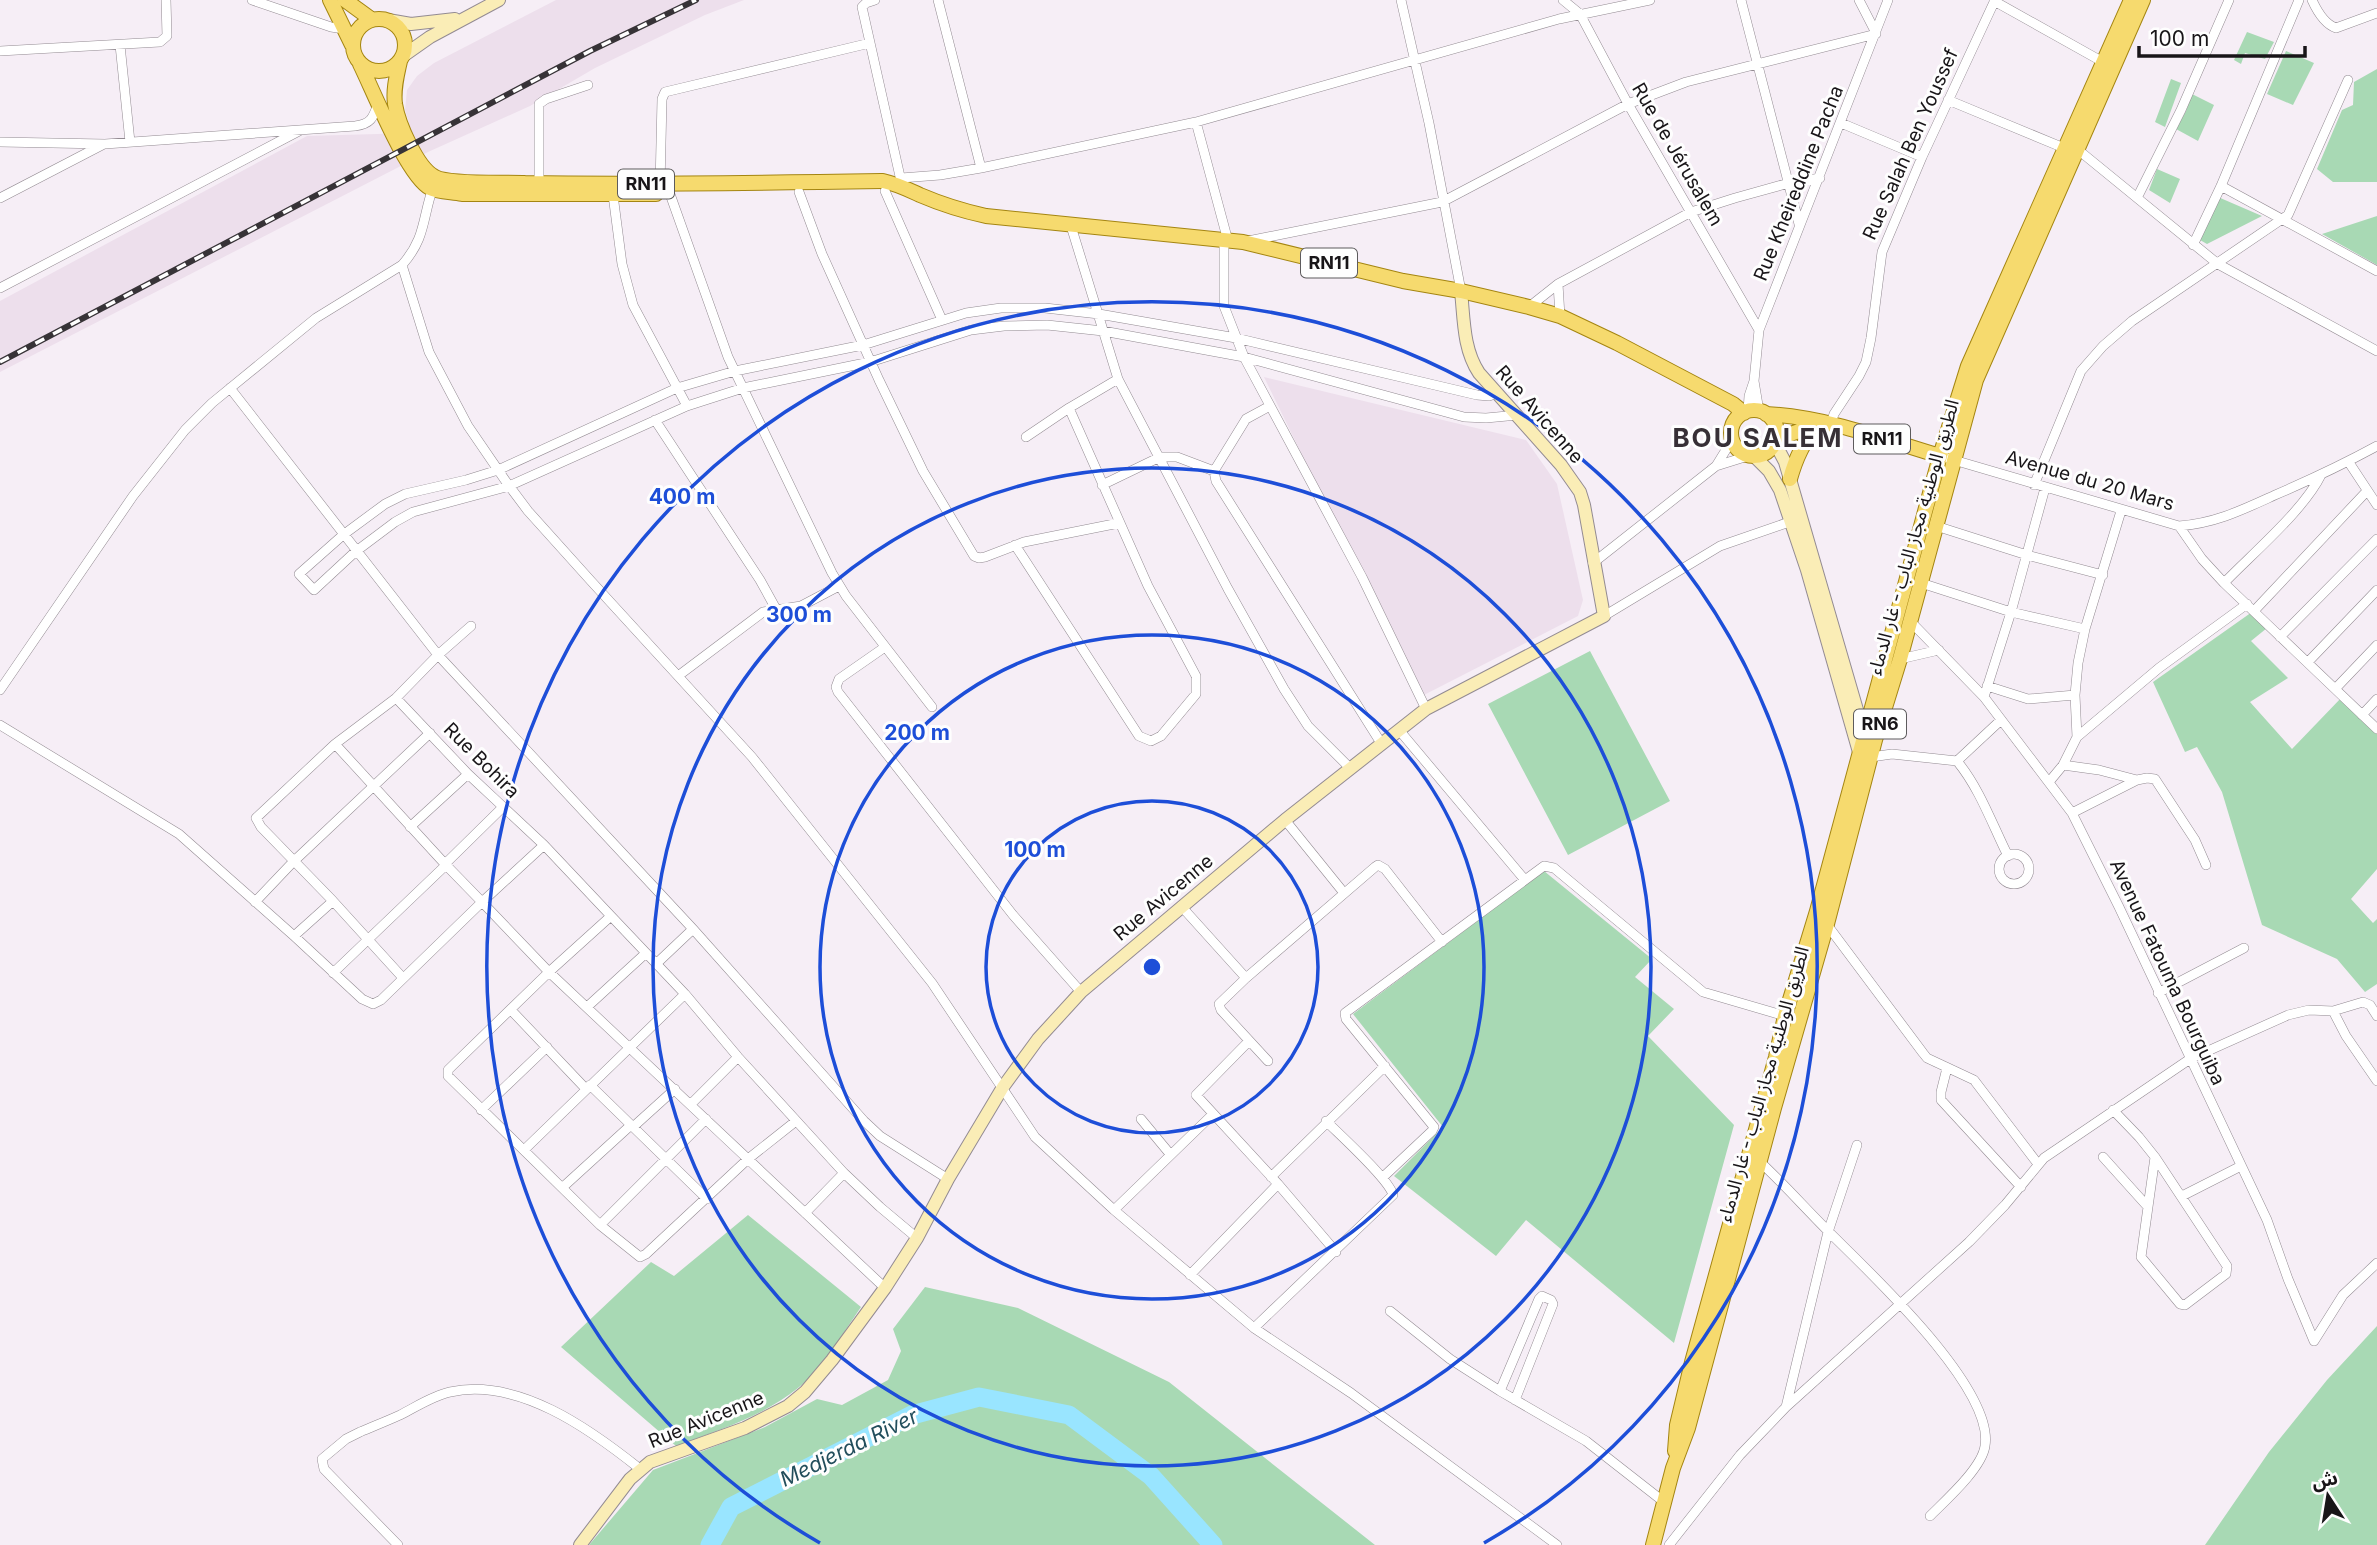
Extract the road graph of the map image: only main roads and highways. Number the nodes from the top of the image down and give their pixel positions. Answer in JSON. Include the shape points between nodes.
{"nodes":[{"id":1,"x":331,"y":0,"type":"edge"},
{"id":2,"x":345,"y":0,"type":"edge"},
{"id":3,"x":2130,"y":0,"type":"edge"},
{"id":4,"x":2143,"y":0,"type":"edge"},
{"id":5,"x":371,"y":19,"type":"junction"},
{"id":6,"x":352,"y":45,"type":"junction"},
{"id":7,"x":401,"y":59,"type":"junction"},
{"id":8,"x":360,"y":64,"type":"junction"},
{"id":9,"x":2071,"y":149,"type":"junction"},
{"id":10,"x":434,"y":184,"type":"junction"},
{"id":11,"x":901,"y":185,"type":"junction"},
{"id":12,"x":663,"y":191,"type":"junction"},
{"id":13,"x":1750,"y":414,"type":"junction"},
{"id":14,"x":1824,"y":423,"type":"junction"},
{"id":15,"x":1776,"y":441,"type":"junction"},
{"id":16,"x":1947,"y":459,"type":"junction"},
{"id":17,"x":1790,"y":479,"type":"road end"},
{"id":18,"x":1869,"y":737,"type":"junction"},
{"id":19,"x":1865,"y":754,"type":"junction"},
{"id":20,"x":1782,"y":1058,"type":"junction"},
{"id":21,"x":1653,"y":1545,"type":"edge"}],
"edges":[{"from":1,"to":6,"type":"main road"},
{"from":2,"to":5,"type":"main road"},
{"from":3,"to":9,"type":"main road","name":"الطريق الوطنية مجاز الباب - غار الدماء","number":"RN6"},
{"from":4,"to":9,"type":"main road","name":"الطريق الوطنية مجاز الباب - غار الدماء","number":"RN6"},
{"from":5,"to":6,"type":"main road","via":[[359,27]]},
{"from":5,"to":7,"type":"main road","via":[[397,26],[405,44]]},
{"from":6,"to":8,"type":"main road"},
{"from":7,"to":8,"type":"main road","via":[[379,71]]},
{"from":7,"to":10,"type":"main road","via":[[395,87],[400,125]]},
{"from":8,"to":10,"type":"main road","via":[[401,150],[423,183]]},
{"from":9,"to":16,"type":"main road","name":"الطريق الوطنية مجاز الباب - غار الدماء","number":"RN6","via":[[1968,366]]},
{"from":10,"to":12,"type":"main road","number":"RN11","via":[[539,183]]},
{"from":10,"to":12,"type":"main road","number":"RN11","via":[[462,194]]},
{"from":11,"to":12,"type":"main road","number":"RN11","via":[[883,181]]},
{"from":11,"to":12,"type":"main road","number":"RN11","via":[[885,191]]},
{"from":11,"to":13,"type":"main road","number":"RN11","via":[[986,216],[1231,241],[1529,307],[1617,343]]},
{"from":13,"to":14,"type":"main road","number":"RN11","via":[[1799,416]]},
{"from":13,"to":15,"type":"main road","number":"RN11","via":[[1777,427]]},
{"from":13,"to":15,"type":"main road","via":[[1731,431],[1741,452],[1762,455]]},
{"from":14,"to":15,"type":"main road"},
{"from":14,"to":16,"type":"main road","name":"Avenue du 20 Mars","number":"RN11"},
{"from":14,"to":17,"type":"main road","via":[[1802,444]]},
{"from":16,"to":18,"type":"main road","name":"الطريق الوطنية مجاز الباب - غار الدماء","number":"RN6"},
{"from":16,"to":18,"type":"main road","name":"الطريق الوطنية مجاز الباب - غار الدماء","number":"RN6","via":[[1921,583]]},
{"from":18,"to":19,"type":"main road","name":"الطريق الوطنية مجاز الباب - غار الدماء","number":"RN6"},
{"from":19,"to":20,"type":"main road","name":"الطريق الوطنية مجاز الباب - غار الدماء","number":"RN6","via":[[1827,924]]},
{"from":19,"to":20,"type":"main road","name":"الطريق الوطنية مجاز الباب - غار الدماء","number":"RN6","via":[[1785,1016]]},
{"from":20,"to":21,"type":"main road","name":"الطريق الوطنية مجاز الباب - غار الدماء","number":"RN6","via":[[1706,1337],[1677,1425],[1673,1468]]}]}
